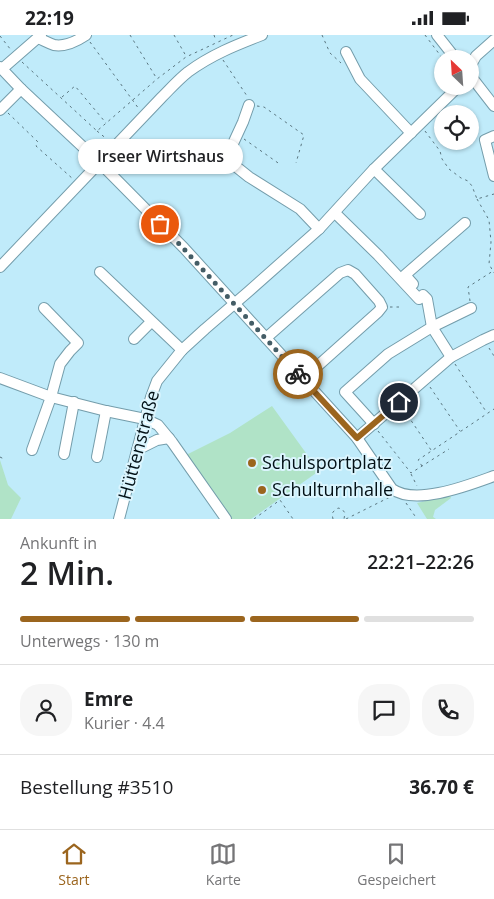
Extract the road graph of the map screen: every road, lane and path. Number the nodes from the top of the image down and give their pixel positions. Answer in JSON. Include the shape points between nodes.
{"nodes":[{"id":1,"x":85,"y":35,"type":"edge"},
{"id":2,"x":130,"y":35,"type":"edge"},
{"id":3,"x":174,"y":35,"type":"edge"},
{"id":4,"x":214,"y":35,"type":"edge"},
{"id":5,"x":233,"y":35,"type":"edge"},
{"id":6,"x":262,"y":35,"type":"edge"},
{"id":7,"x":322,"y":35,"type":"edge"},
{"id":8,"x":425,"y":35,"type":"edge"},
{"id":9,"x":437,"y":35,"type":"edge"},
{"id":10,"x":0,"y":36,"type":"edge"},
{"id":11,"x":40,"y":36,"type":"edge"},
{"id":12,"x":243,"y":39,"type":"edge"},
{"id":13,"x":494,"y":40,"type":"edge"},
{"id":14,"x":218,"y":48,"type":"junction"},
{"id":15,"x":436,"y":50,"type":"edge"},
{"id":16,"x":449,"y":50,"type":"edge"},
{"id":17,"x":346,"y":52,"type":"dead end"},
{"id":18,"x":479,"y":53,"type":"edge"},
{"id":19,"x":16,"y":57,"type":"junction"},
{"id":20,"x":186,"y":57,"type":"junction"},
{"id":21,"x":343,"y":65,"type":"dead end"},
{"id":22,"x":1,"y":68,"type":"edge"},
{"id":23,"x":157,"y":79,"type":"junction"},
{"id":24,"x":479,"y":87,"type":"edge"},
{"id":25,"x":21,"y":89,"type":"junction"},
{"id":26,"x":450,"y":95,"type":"edge"},
{"id":27,"x":61,"y":98,"type":"junction"},
{"id":28,"x":132,"y":100,"type":"junction"},
{"id":29,"x":249,"y":105,"type":"junction"},
{"id":30,"x":494,"y":106,"type":"edge"},
{"id":31,"x":1,"y":109,"type":"edge"},
{"id":32,"x":145,"y":115,"type":"junction"},
{"id":33,"x":106,"y":123,"type":"junction"},
{"id":34,"x":420,"y":125,"type":"junction"},
{"id":35,"x":97,"y":131,"type":"junction"},
{"id":36,"x":411,"y":133,"type":"junction"},
{"id":37,"x":238,"y":134,"type":"junction"},
{"id":38,"x":494,"y":136,"type":"edge"},
{"id":39,"x":116,"y":146,"type":"junction"},
{"id":40,"x":100,"y":163,"type":"junction"},
{"id":41,"x":296,"y":163,"type":"dead end"},
{"id":42,"x":281,"y":165,"type":"dead end"},
{"id":43,"x":374,"y":169,"type":"junction"},
{"id":44,"x":494,"y":176,"type":"edge"},
{"id":45,"x":79,"y":185,"type":"junction"},
{"id":46,"x":494,"y":194,"type":"edge"},
{"id":47,"x":477,"y":199,"type":"junction"},
{"id":48,"x":335,"y":213,"type":"junction"},
{"id":49,"x":420,"y":214,"type":"dead end"},
{"id":50,"x":465,"y":223,"type":"dead end"},
{"id":51,"x":319,"y":229,"type":"junction"},
{"id":52,"x":494,"y":266,"type":"edge"},
{"id":53,"x":0,"y":267,"type":"edge"},
{"id":54,"x":491,"y":267,"type":"junction"},
{"id":55,"x":100,"y":271,"type":"dead end"},
{"id":56,"x":494,"y":272,"type":"edge"},
{"id":57,"x":423,"y":295,"type":"junction"},
{"id":58,"x":235,"y":304,"type":"junction"},
{"id":59,"x":382,"y":307,"type":"junction"},
{"id":60,"x":401,"y":307,"type":"dead end"},
{"id":61,"x":44,"y":308,"type":"dead end"},
{"id":62,"x":471,"y":308,"type":"joint"},
{"id":63,"x":151,"y":322,"type":"junction"},
{"id":64,"x":432,"y":327,"type":"junction"},
{"id":65,"x":489,"y":337,"type":"edge"},
{"id":66,"x":266,"y":338,"type":"junction"},
{"id":67,"x":134,"y":339,"type":"dead end"},
{"id":68,"x":182,"y":350,"type":"junction"},
{"id":69,"x":494,"y":356,"type":"edge"},
{"id":70,"x":451,"y":357,"type":"junction"},
{"id":71,"x":0,"y":378,"type":"edge"},
{"id":72,"x":303,"y":379,"type":"junction"},
{"id":73,"x":425,"y":379,"type":"junction"},
{"id":74,"x":51,"y":397,"type":"junction"},
{"id":75,"x":399,"y":402,"type":"junction"},
{"id":76,"x":74,"y":403,"type":"junction"},
{"id":77,"x":494,"y":409,"type":"edge"},
{"id":78,"x":106,"y":411,"type":"junction"},
{"id":79,"x":487,"y":414,"type":"junction"},
{"id":80,"x":145,"y":419,"type":"junction"},
{"id":81,"x":373,"y":424,"type":"junction"},
{"id":82,"x":460,"y":432,"type":"junction"},
{"id":83,"x":169,"y":438,"type":"junction"},
{"id":84,"x":357,"y":438,"type":"junction"},
{"id":85,"x":449,"y":449,"type":"dead end"},
{"id":86,"x":137,"y":450,"type":"junction"},
{"id":87,"x":432,"y":450,"type":"junction"},
{"id":88,"x":32,"y":451,"type":"dead end"},
{"id":89,"x":64,"y":454,"type":"dead end"},
{"id":90,"x":0,"y":457,"type":"edge"},
{"id":91,"x":96,"y":457,"type":"dead end"},
{"id":92,"x":4,"y":459,"type":"dead end"},
{"id":93,"x":423,"y":466,"type":"junction"},
{"id":94,"x":411,"y":473,"type":"junction"},
{"id":95,"x":494,"y":476,"type":"edge"},
{"id":96,"x":401,"y":494,"type":"junction"},
{"id":97,"x":416,"y":495,"type":"junction"},
{"id":98,"x":119,"y":519,"type":"edge"},
{"id":99,"x":226,"y":519,"type":"edge"},
{"id":100,"x":254,"y":519,"type":"edge"},
{"id":101,"x":292,"y":519,"type":"edge"},
{"id":102,"x":333,"y":519,"type":"edge"},
{"id":103,"x":345,"y":519,"type":"edge"},
{"id":104,"x":417,"y":519,"type":"edge"}],
"edges":[{"from":1,"to":11,"type":"street","via":[[63,45],[53,45]]},
{"from":1,"to":28,"type":"path"},
{"from":2,"to":23,"type":"path"},
{"from":3,"to":20,"type":"path"},
{"from":4,"to":14,"type":"path"},
{"from":5,"to":14,"type":"path"},
{"from":6,"to":12,"type":"street"},
{"from":7,"to":21,"type":"path","via":[[330,53]]},
{"from":8,"to":15,"type":"path"},
{"from":9,"to":16,"type":"street"},
{"from":10,"to":19,"type":"path"},
{"from":11,"to":19,"type":"street"},
{"from":12,"to":14,"type":"street"},
{"from":13,"to":18,"type":"street"},
{"from":14,"to":20,"type":"path"},
{"from":14,"to":29,"type":"path"},
{"from":14,"to":32,"type":"street","via":[[186,73]]},
{"from":17,"to":36,"type":"street","via":[[360,79]]},
{"from":19,"to":22,"type":"street"},
{"from":19,"to":27,"type":"path"},
{"from":20,"to":23,"type":"path"},
{"from":22,"to":25,"type":"street"},
{"from":23,"to":28,"type":"path"},
{"from":24,"to":30,"type":"street"},
{"from":25,"to":31,"type":"street"},
{"from":25,"to":40,"type":"street"},
{"from":26,"to":34,"type":"street","name":"Hüttenstraße"},
{"from":27,"to":33,"type":"path","via":[[75,87]]},
{"from":27,"to":35,"type":"path"},
{"from":28,"to":32,"type":"path"},
{"from":28,"to":33,"type":"path"},
{"from":29,"to":37,"type":"street"},
{"from":29,"to":41,"type":"path","via":[[264,107],[304,135]]},
{"from":31,"to":45,"type":"path"},
{"from":32,"to":39,"type":"street"},
{"from":33,"to":35,"type":"path"},
{"from":34,"to":36,"type":"street","name":"Hüttenstraße"},
{"from":34,"to":47,"type":"path","via":[[449,169],[472,186]]},
{"from":35,"to":39,"type":"path"},
{"from":36,"to":43,"type":"street","name":"Hüttenstraße"},
{"from":37,"to":42,"type":"path"},
{"from":37,"to":51,"type":"street","via":[[231,148],[234,165],[300,209]]},
{"from":38,"to":44,"type":"street","via":[[485,140]]},
{"from":39,"to":40,"type":"street"},
{"from":40,"to":45,"type":"street"},
{"from":40,"to":58,"type":"street"},
{"from":43,"to":48,"type":"street","name":"Hüttenstraße"},
{"from":43,"to":49,"type":"street"},
{"from":45,"to":53,"type":"street"},
{"from":46,"to":47,"type":"path"},
{"from":47,"to":54,"type":"path","via":[[489,220]]},
{"from":48,"to":51,"type":"street","name":"Hüttenstraße"},
{"from":48,"to":57,"type":"street","via":[[419,299]]},
{"from":50,"to":57,"type":"street","via":[[405,275]]},
{"from":51,"to":58,"type":"street","name":"Hüttenstraße"},
{"from":52,"to":54,"type":"path"},
{"from":54,"to":56,"type":"path"},
{"from":55,"to":63,"type":"street"},
{"from":56,"to":62,"type":"path","via":[[468,287]]},
{"from":57,"to":64,"type":"street","via":[[427,299]]},
{"from":58,"to":66,"type":"street"},
{"from":58,"to":68,"type":"street","name":"Hüttenstraße"},
{"from":59,"to":60,"type":"path"},
{"from":59,"to":66,"type":"street","via":[[348,270],[340,273]]},
{"from":59,"to":72,"type":"street"},
{"from":61,"to":74,"type":"street","via":[[78,343],[60,364]]},
{"from":62,"to":64,"type":"street"},
{"from":63,"to":67,"type":"street"},
{"from":63,"to":68,"type":"street"},
{"from":64,"to":70,"type":"street"},
{"from":64,"to":81,"type":"street","via":[[388,354],[345,392]]},
{"from":65,"to":69,"type":"path"},
{"from":65,"to":70,"type":"street"},
{"from":66,"to":72,"type":"street"},
{"from":68,"to":80,"type":"street","name":"Hüttenstraße","via":[[158,381]]},
{"from":70,"to":73,"type":"street"},
{"from":70,"to":79,"type":"path"},
{"from":71,"to":74,"type":"street"},
{"from":72,"to":84,"type":"street"},
{"from":73,"to":75,"type":"street"},
{"from":73,"to":82,"type":"path"},
{"from":74,"to":76,"type":"street"},
{"from":74,"to":88,"type":"street"},
{"from":75,"to":81,"type":"street"},
{"from":75,"to":87,"type":"path"},
{"from":76,"to":78,"type":"street"},
{"from":76,"to":89,"type":"street"},
{"from":77,"to":79,"type":"path"},
{"from":78,"to":80,"type":"street"},
{"from":78,"to":91,"type":"street"},
{"from":79,"to":82,"type":"path"},
{"from":80,"to":83,"type":"street","via":[[158,425]]},
{"from":80,"to":86,"type":"street","name":"Hüttenstraße"},
{"from":81,"to":84,"type":"street"},
{"from":81,"to":94,"type":"path"},
{"from":82,"to":87,"type":"path"},
{"from":83,"to":86,"type":"street"},
{"from":83,"to":99,"type":"street"},
{"from":84,"to":96,"type":"street","via":[[392,489]]},
{"from":85,"to":93,"type":"path"},
{"from":86,"to":98,"type":"street","name":"Hüttenstraße"},
{"from":87,"to":93,"type":"path","via":[[418,459]]},
{"from":90,"to":92,"type":"path"},
{"from":93,"to":94,"type":"path"},
{"from":94,"to":97,"type":"path","via":[[417,487]]},
{"from":95,"to":97,"type":"street","via":[[457,489]]},
{"from":96,"to":97,"type":"street"},
{"from":96,"to":103,"type":"path"},
{"from":96,"to":104,"type":"path"},
{"from":100,"to":101,"type":"path","via":[[280,500]]},
{"from":102,"to":103,"type":"path","via":[[332,514],[338,509],[345,513]]}]}
